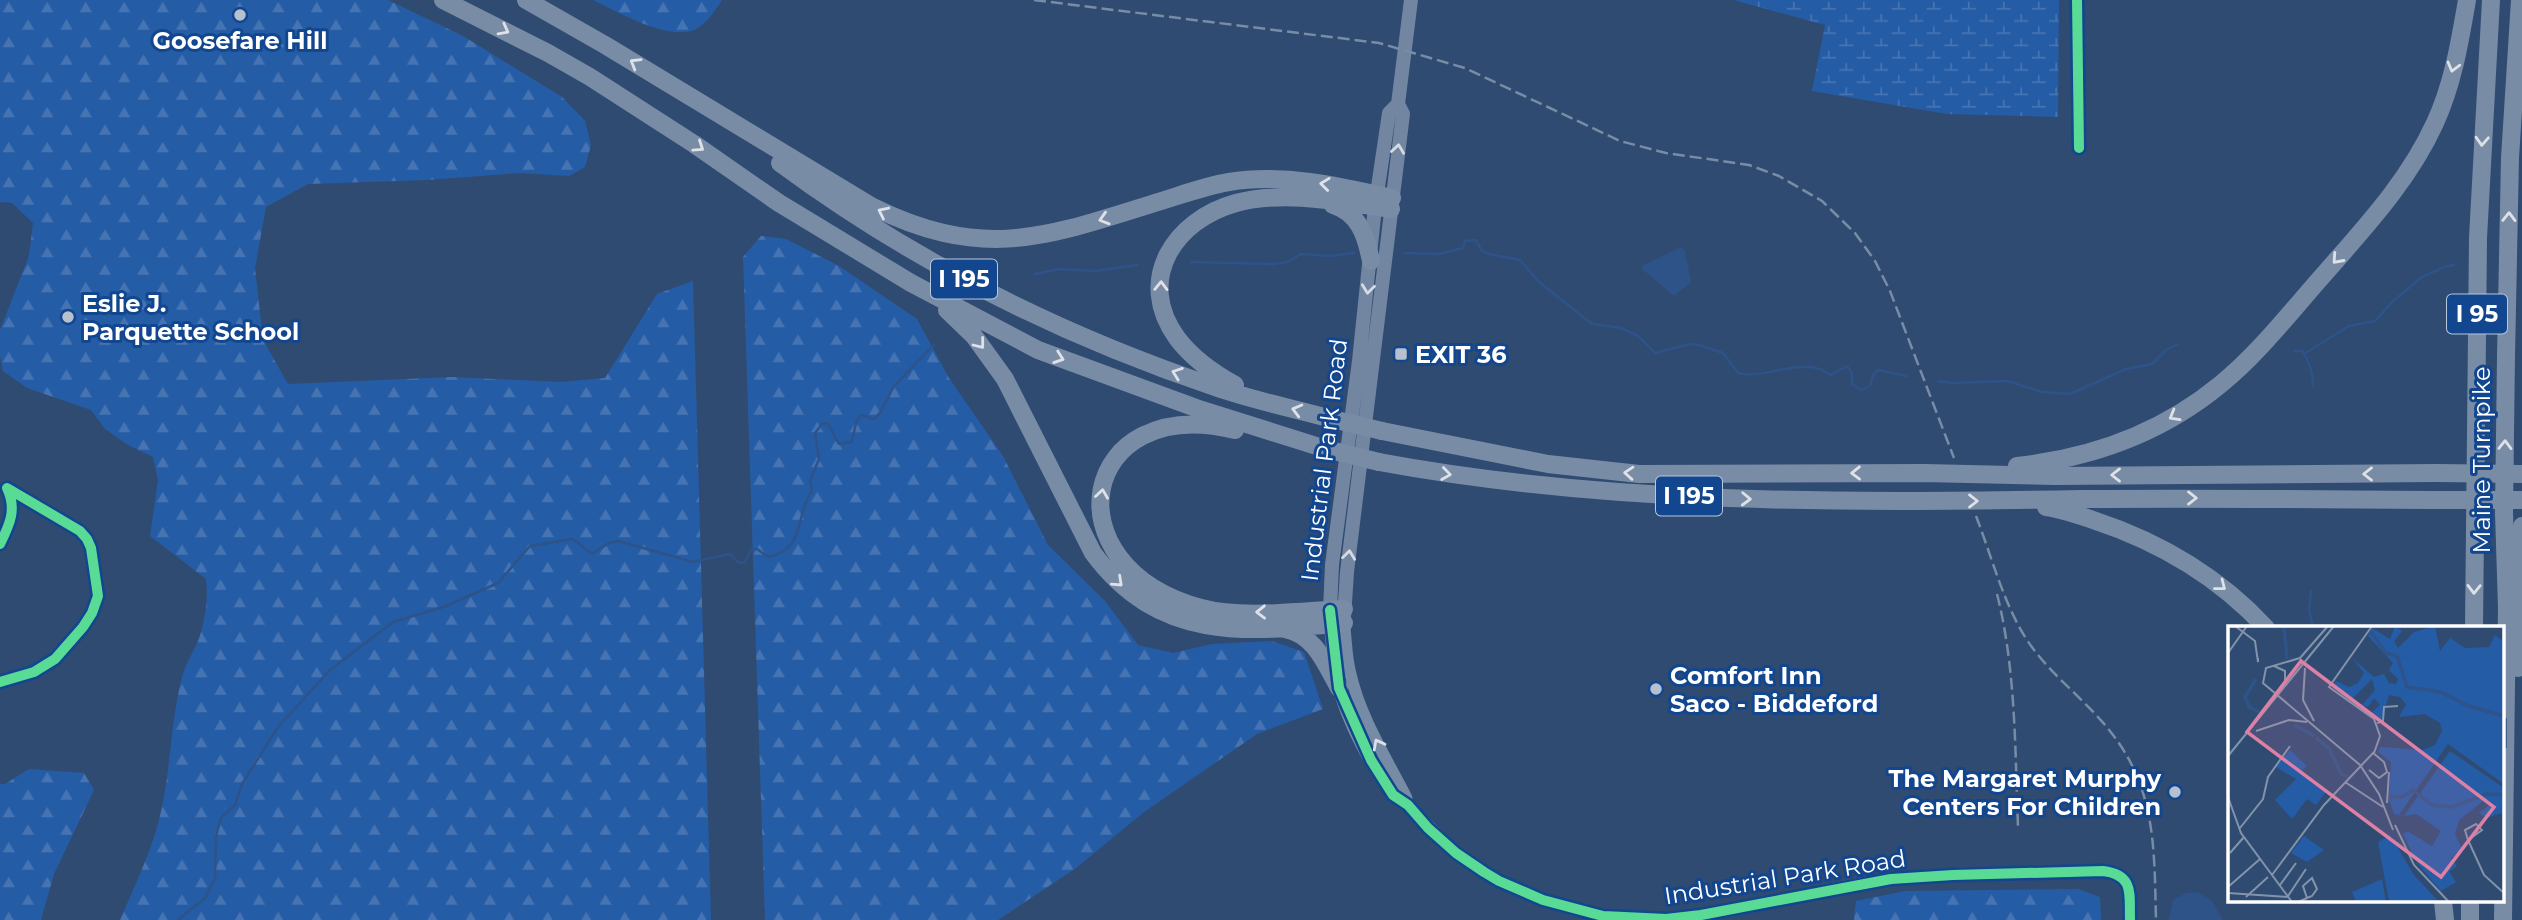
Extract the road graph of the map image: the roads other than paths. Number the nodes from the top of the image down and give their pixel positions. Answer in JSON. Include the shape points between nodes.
{"nodes":[{"id":1,"x":443,"y":0,"type":"edge"},
{"id":2,"x":526,"y":0,"type":"edge"},
{"id":3,"x":1411,"y":0,"type":"edge"},
{"id":4,"x":2077,"y":0,"type":"edge"},
{"id":5,"x":2467,"y":0,"type":"edge"},
{"id":6,"x":2491,"y":0,"type":"edge"},
{"id":7,"x":2520,"y":0,"type":"edge"},
{"id":8,"x":693,"y":99,"type":"junction"},
{"id":9,"x":2079,"y":148,"type":"dead end"},
{"id":10,"x":1316,"y":200,"type":"junction"},
{"id":11,"x":1384,"y":202,"type":"junction"},
{"id":12,"x":1371,"y":261,"type":"junction"},
{"id":13,"x":911,"y":283,"type":"junction"},
{"id":14,"x":1266,"y":402,"type":"junction"},
{"id":15,"x":1326,"y":449,"type":"junction"},
{"id":16,"x":1924,"y":473,"type":"junction"},
{"id":17,"x":2522,"y":474,"type":"edge"},
{"id":18,"x":4,"y":485,"type":"edge"},
{"id":19,"x":2522,"y":500,"type":"edge"},
{"id":20,"x":2001,"y":501,"type":"junction"},
{"id":21,"x":2522,"y":526,"type":"edge"},
{"id":22,"x":0,"y":544,"type":"edge"},
{"id":23,"x":1337,"y":616,"type":"junction"},
{"id":24,"x":2264,"y":626,"type":"edge"},
{"id":25,"x":2474,"y":626,"type":"edge"},
{"id":26,"x":1271,"y":628,"type":"junction"},
{"id":27,"x":2520,"y":650,"type":"edge"},
{"id":28,"x":0,"y":682,"type":"edge"},
{"id":29,"x":1339,"y":688,"type":"junction"},
{"id":30,"x":1408,"y":805,"type":"junction"},
{"id":31,"x":2504,"y":842,"type":"edge"},
{"id":32,"x":2443,"y":902,"type":"edge"},
{"id":33,"x":2470,"y":902,"type":"edge"},
{"id":34,"x":2503,"y":902,"type":"edge"},
{"id":35,"x":2130,"y":920,"type":"edge"},
{"id":36,"x":2445,"y":920,"type":"edge"},
{"id":37,"x":2470,"y":920,"type":"edge"},
{"id":38,"x":2503,"y":920,"type":"edge"},
{"id":39,"x":2514,"y":920,"type":"edge"}],
"edges":[{"from":1,"to":13,"type":"highway","number":"I 195","one_way":true,"via":[[590,77],[779,203]]},
{"from":8,"to":2,"type":"highway","number":"I 195","one_way":true},
{"from":3,"to":11,"type":"main road","name":"Industrial Park Road","via":[[1398,104],[1403,114]]},
{"from":4,"to":9,"type":"street"},
{"from":5,"to":16,"type":"highway","one_way":true,"via":[[2444,100],[2404,177],[2355,239],[2220,384],[2170,419],[2104,448],[2043,463]]},
{"from":6,"to":25,"type":"highway","name":"Maine Turnpike","number":"I 95","one_way":true,"via":[[2479,226]]},
{"from":31,"to":7,"type":"highway","name":"Maine Turnpike","number":"I 95","one_way":true,"via":[[2506,356],[2510,158]]},
{"from":11,"to":8,"type":"highway","one_way":true,"via":[[1336,185],[1249,179],[1203,188],[1055,234],[1009,240],[966,238],[917,227],[871,206]]},
{"from":14,"to":8,"type":"highway","number":"I 195","one_way":true,"via":[[1109,346],[964,279],[797,176]]},
{"from":10,"to":11,"type":"highway"},
{"from":10,"to":12,"type":"highway","via":[[1353,216],[1364,234]]},
{"from":14,"to":10,"type":"highway","one_way":true,"via":[[1220,377],[1182,345],[1165,316],[1161,274],[1175,240],[1212,212],[1262,198]]},
{"from":11,"to":12,"type":"main road","name":"Industrial Park Road"},
{"from":23,"to":11,"type":"main road","name":"Industrial Park Road","one_way":true,"via":[[1347,572]]},
{"from":12,"to":23,"type":"main road","name":"Industrial Park Road","one_way":true,"via":[[1332,565]]},
{"from":13,"to":15,"type":"highway","number":"I 195","one_way":true,"via":[[1038,350]]},
{"from":13,"to":26,"type":"highway","one_way":true,"via":[[957,319],[998,368],[1093,553],[1114,578],[1142,600],[1187,622],[1231,630]]},
{"from":16,"to":14,"type":"highway","number":"I 195","one_way":true,"bridge":true,"via":[[1639,474],[1548,464]]},
{"from":15,"to":20,"type":"highway","number":"I 195","one_way":true,"bridge":true,"via":[[1439,473],[1569,489],[1738,499]]},
{"from":23,"to":15,"type":"highway","one_way":true,"via":[[1216,611],[1172,599],[1138,578],[1117,557],[1100,513],[1100,496],[1112,464],[1138,438],[1169,426],[1225,428]]},
{"from":17,"to":16,"type":"highway","one_way":true,"bridge":true},
{"from":18,"to":22,"type":"street","via":[[13,505]]},
{"from":18,"to":28,"type":"street","via":[[84,536],[91,548],[98,596],[83,627],[55,659],[34,672]]},
{"from":20,"to":19,"type":"highway","one_way":true,"bridge":true},
{"from":20,"to":24,"type":"highway","one_way":true,"via":[[2071,513],[2154,544],[2224,588]]},
{"from":21,"to":27,"type":"highway"},
{"from":23,"to":26,"type":"highway"},
{"from":23,"to":29,"type":"street","name":"Industrial Park Road"},
{"from":30,"to":23,"type":"street","name":"Industrial Park Road","one_way":true,"via":[[1368,726]]},
{"from":26,"to":29,"type":"highway","via":[[1305,637],[1318,650]]},
{"from":27,"to":39,"type":"highway"},
{"from":29,"to":30,"type":"street","name":"Industrial Park Road","via":[[1371,760],[1393,795]]},
{"from":30,"to":35,"type":"street","name":"Industrial Park Road","via":[[1456,853],[1499,881],[1542,900],[1603,916],[1680,918],[1911,877],[2103,871],[2126,880]]},
{"from":32,"to":36,"type":"highway"},
{"from":33,"to":37,"type":"highway"},
{"from":38,"to":34,"type":"highway","name":"Maine Turnpike","number":"I 95","one_way":true}]}
